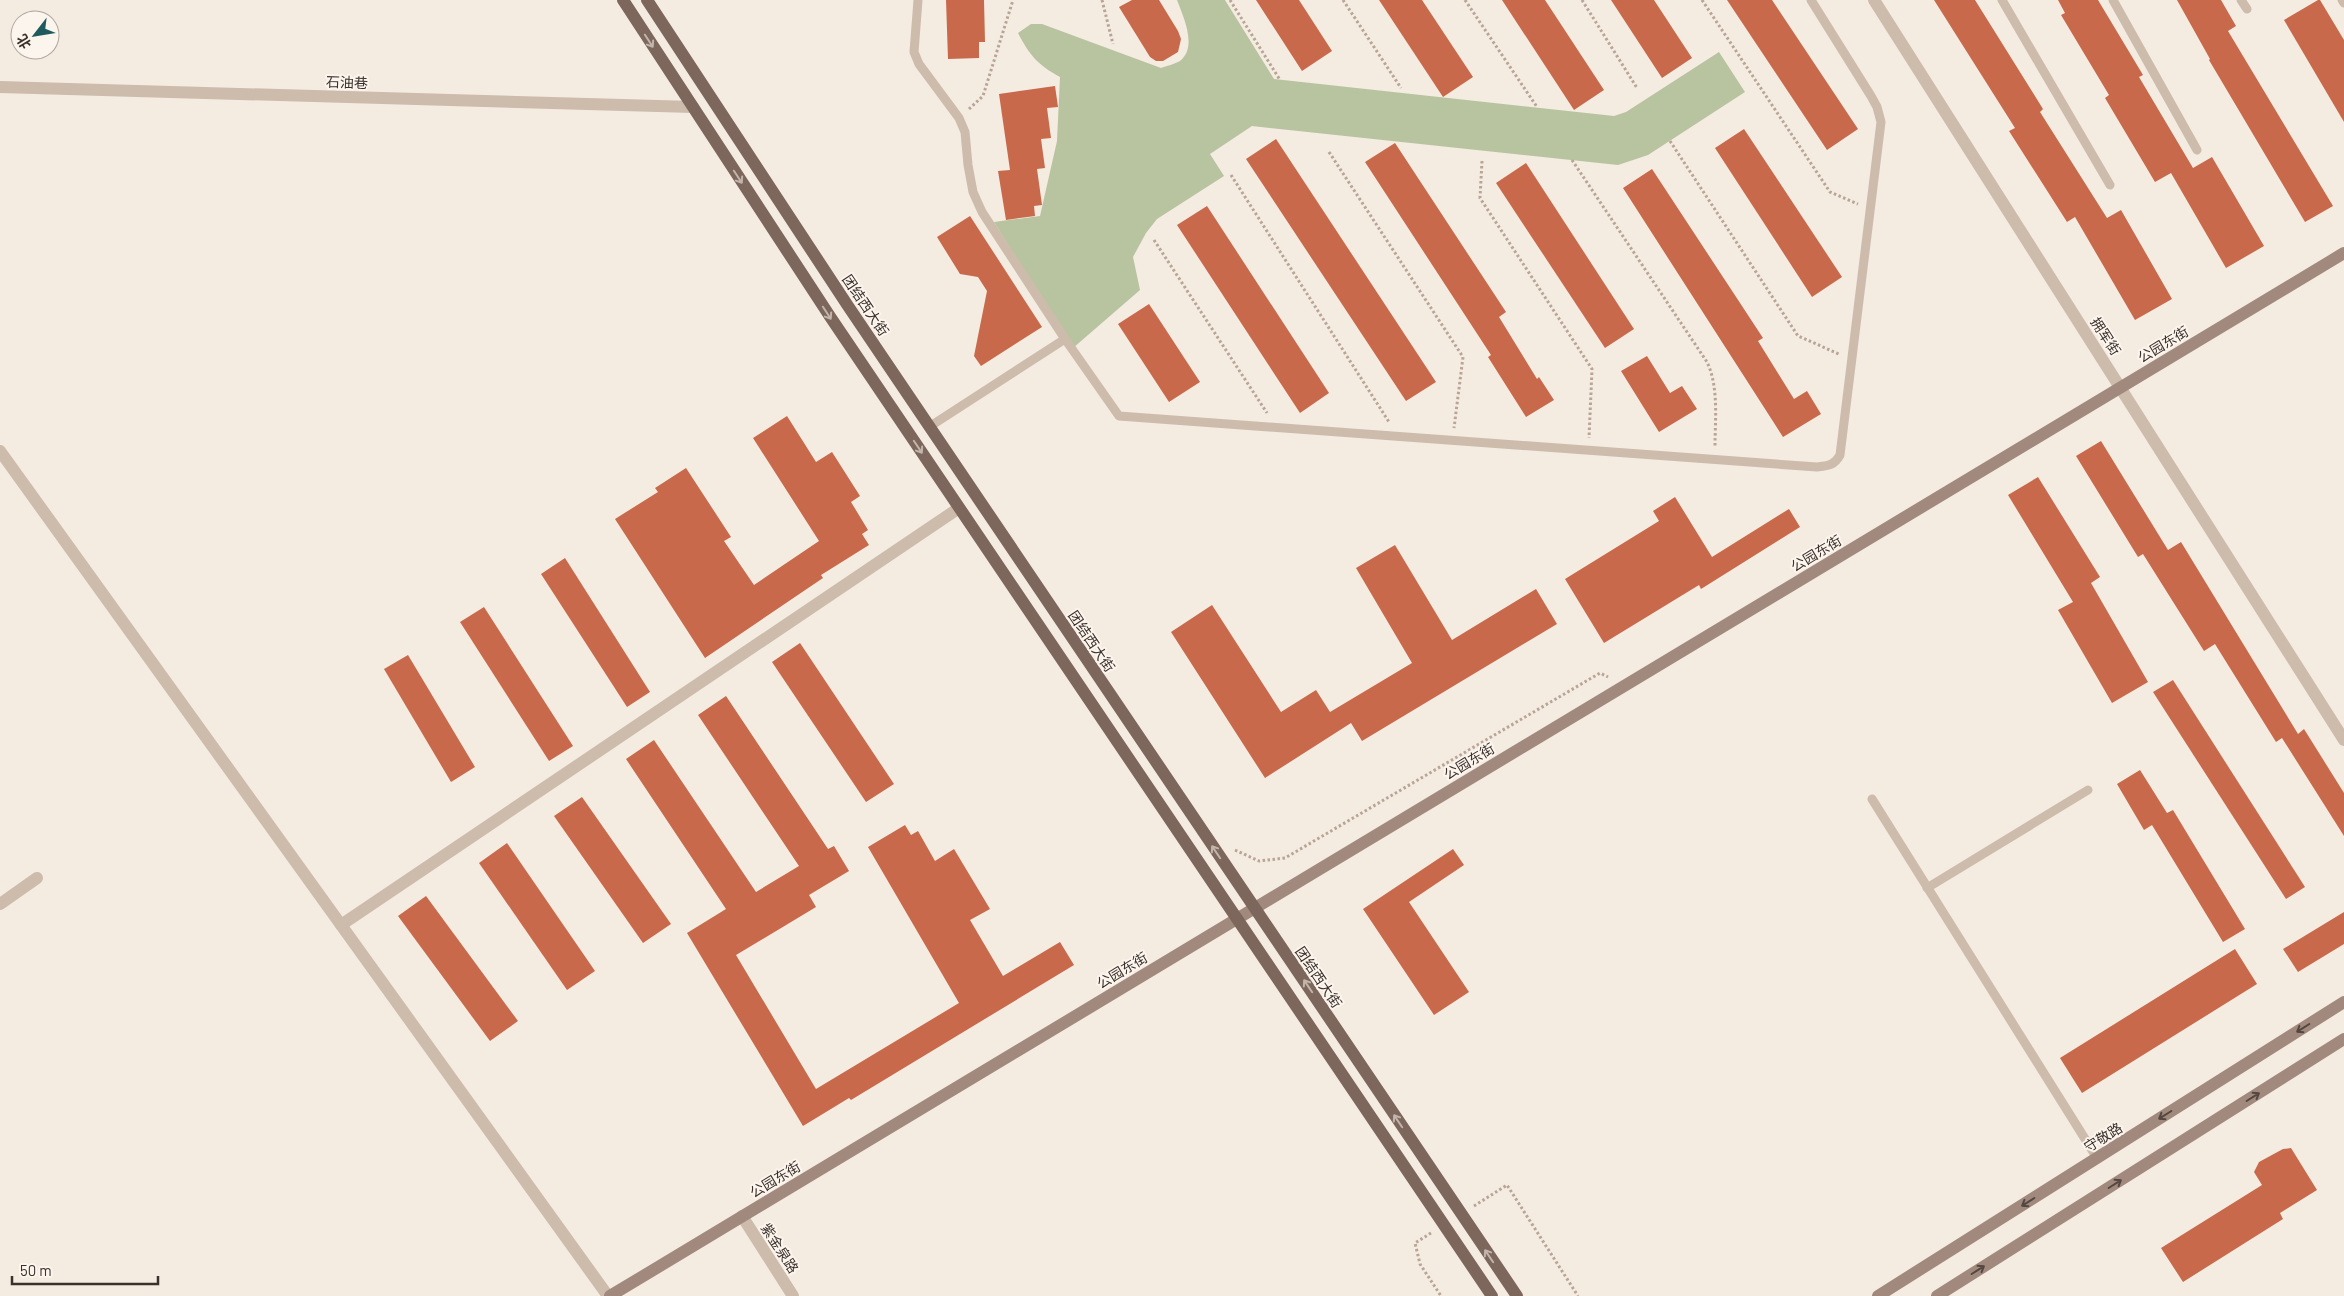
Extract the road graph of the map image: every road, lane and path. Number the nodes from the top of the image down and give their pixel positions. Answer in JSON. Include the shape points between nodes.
{"nodes":[{"id":1,"x":622,"y":0,"type":"edge"},
{"id":2,"x":647,"y":0,"type":"edge"},
{"id":3,"x":918,"y":0,"type":"edge"},
{"id":4,"x":1013,"y":0,"type":"edge"},
{"id":5,"x":1102,"y":0,"type":"edge"},
{"id":6,"x":1230,"y":0,"type":"edge"},
{"id":7,"x":1343,"y":0,"type":"edge"},
{"id":8,"x":1466,"y":0,"type":"edge"},
{"id":9,"x":1582,"y":0,"type":"edge"},
{"id":10,"x":1702,"y":0,"type":"edge"},
{"id":11,"x":1811,"y":0,"type":"edge"},
{"id":12,"x":2002,"y":0,"type":"edge"},
{"id":13,"x":2113,"y":0,"type":"edge"},
{"id":14,"x":2241,"y":0,"type":"edge"},
{"id":15,"x":2342,"y":0,"type":"edge"},
{"id":16,"x":1878,"y":2,"type":"edge"},
{"id":17,"x":2344,"y":3,"type":"edge"},
{"id":18,"x":2247,"y":9,"type":"dead end"},
{"id":19,"x":1113,"y":44,"type":"dead end"},
{"id":20,"x":1280,"y":80,"type":"dead end"},
{"id":21,"x":0,"y":87,"type":"edge"},
{"id":22,"x":1401,"y":88,"type":"dead end"},
{"id":23,"x":1637,"y":88,"type":"dead end"},
{"id":24,"x":693,"y":107,"type":"junction"},
{"id":25,"x":1537,"y":107,"type":"dead end"},
{"id":26,"x":959,"y":118,"type":"junction"},
{"id":27,"x":1670,"y":141,"type":"dead end"},
{"id":28,"x":2197,"y":150,"type":"dead end"},
{"id":29,"x":1329,"y":152,"type":"dead end"},
{"id":30,"x":1482,"y":160,"type":"dead end"},
{"id":31,"x":1572,"y":160,"type":"dead end"},
{"id":32,"x":1231,"y":175,"type":"dead end"},
{"id":33,"x":2110,"y":185,"type":"dead end"},
{"id":34,"x":1870,"y":210,"type":"junction"},
{"id":35,"x":1154,"y":240,"type":"dead end"},
{"id":36,"x":2344,"y":253,"type":"edge"},
{"id":37,"x":1065,"y":339,"type":"junction"},
{"id":38,"x":1852,"y":359,"type":"junction"},
{"id":39,"x":2121,"y":387,"type":"junction"},
{"id":40,"x":930,"y":427,"type":"junction"},
{"id":41,"x":1277,"y":428,"type":"junction"},
{"id":42,"x":1399,"y":437,"type":"junction"},
{"id":43,"x":1452,"y":441,"type":"junction"},
{"id":44,"x":0,"y":451,"type":"edge"},
{"id":45,"x":1588,"y":451,"type":"junction"},
{"id":46,"x":1716,"y":460,"type":"junction"},
{"id":47,"x":959,"y":508,"type":"junction"},
{"id":48,"x":1624,"y":686,"type":"junction"},
{"id":49,"x":2344,"y":740,"type":"edge"},
{"id":50,"x":2088,"y":790,"type":"dead end"},
{"id":51,"x":1872,"y":799,"type":"dead end"},
{"id":52,"x":1232,"y":848,"type":"dead end"},
{"id":53,"x":38,"y":878,"type":"dead end"},
{"id":54,"x":1928,"y":888,"type":"junction"},
{"id":55,"x":0,"y":904,"type":"edge"},
{"id":56,"x":1254,"y":908,"type":"junction"},
{"id":57,"x":1236,"y":918,"type":"junction"},
{"id":58,"x":341,"y":925,"type":"junction"},
{"id":59,"x":2344,"y":1002,"type":"edge"},
{"id":60,"x":2344,"y":1039,"type":"edge"},
{"id":61,"x":2097,"y":1158,"type":"junction"},
{"id":62,"x":1461,"y":1214,"type":"junction"},
{"id":63,"x":742,"y":1216,"type":"junction"},
{"id":64,"x":1444,"y":1225,"type":"junction"},
{"id":65,"x":609,"y":1296,"type":"edge"},
{"id":66,"x":793,"y":1296,"type":"edge"},
{"id":67,"x":1440,"y":1296,"type":"edge"},
{"id":68,"x":1492,"y":1296,"type":"edge"},
{"id":69,"x":1517,"y":1296,"type":"edge"},
{"id":70,"x":1578,"y":1296,"type":"edge"},
{"id":71,"x":1878,"y":1296,"type":"edge"},
{"id":72,"x":1937,"y":1296,"type":"edge"}],
"edges":[{"from":1,"to":24,"type":"main road","one_way":true},
{"from":2,"to":40,"type":"main road","name":"团结西大街"},
{"from":3,"to":26,"type":"lane","via":[[914,52],[919,64]]},
{"from":4,"to":26,"type":"path","via":[[983,96]]},
{"from":5,"to":19,"type":"path"},
{"from":6,"to":20,"type":"path"},
{"from":7,"to":22,"type":"path"},
{"from":8,"to":25,"type":"path"},
{"from":9,"to":23,"type":"path"},
{"from":10,"to":34,"type":"path","via":[[1830,192]]},
{"from":11,"to":34,"type":"lane","via":[[1877,107],[1881,122]]},
{"from":12,"to":33,"type":"lane"},
{"from":13,"to":28,"type":"lane"},
{"from":14,"to":18,"type":"lane"},
{"from":15,"to":17,"type":"lane"},
{"from":16,"to":39,"type":"street","name":"拥军街"},
{"from":21,"to":24,"type":"street","name":"石油巷"},
{"from":24,"to":47,"type":"main road","one_way":true},
{"from":26,"to":37,"type":"lane","via":[[973,192],[982,212]]},
{"from":27,"to":38,"type":"path","via":[[1798,336]]},
{"from":29,"to":43,"type":"path","via":[[1463,358]]},
{"from":30,"to":45,"type":"path","via":[[1480,198],[1592,369]]},
{"from":31,"to":46,"type":"path","via":[[1710,367],[1714,388]]},
{"from":32,"to":42,"type":"path"},
{"from":34,"to":38,"type":"lane"},
{"from":35,"to":41,"type":"path"},
{"from":36,"to":39,"type":"street","name":"公园东街"},
{"from":37,"to":40,"type":"lane"},
{"from":37,"to":41,"type":"lane","via":[[1119,416]]},
{"from":38,"to":46,"type":"lane","via":[[1840,455],[1830,466],[1817,468]]},
{"from":39,"to":48,"type":"street","name":"公园东街"},
{"from":39,"to":49,"type":"street","name":"拥军街"},
{"from":56,"to":40,"type":"main road","name":"团结西大街","one_way":true},
{"from":41,"to":42,"type":"lane"},
{"from":42,"to":43,"type":"lane"},
{"from":43,"to":45,"type":"lane"},
{"from":44,"to":58,"type":"street"},
{"from":45,"to":46,"type":"lane"},
{"from":47,"to":57,"type":"main road"},
{"from":47,"to":58,"type":"street"},
{"from":48,"to":52,"type":"path","via":[[1600,673],[1286,858],[1259,860]]},
{"from":48,"to":56,"type":"street","name":"公园东街"},
{"from":50,"to":54,"type":"lane"},
{"from":51,"to":54,"type":"lane"},
{"from":53,"to":55,"type":"street"},
{"from":54,"to":61,"type":"lane"},
{"from":56,"to":57,"type":"street","name":"公园东街"},
{"from":62,"to":56,"type":"main road","name":"团结西大街","one_way":true},
{"from":57,"to":63,"type":"street","name":"公园东街"},
{"from":57,"to":64,"type":"main road"},
{"from":58,"to":65,"type":"street"},
{"from":59,"to":61,"type":"street","name":"守敬路","one_way":true},
{"from":72,"to":60,"type":"street","one_way":true},
{"from":61,"to":71,"type":"street","name":"守敬路","one_way":true},
{"from":69,"to":62,"type":"main road","name":"团结西大街","one_way":true},
{"from":62,"to":70,"type":"path","via":[[1507,1185]]},
{"from":63,"to":65,"type":"street","name":"公园东街"},
{"from":63,"to":66,"type":"street","name":"紫金泉路"},
{"from":64,"to":67,"type":"path","via":[[1416,1243],[1420,1264]]},
{"from":64,"to":68,"type":"main road"}]}
